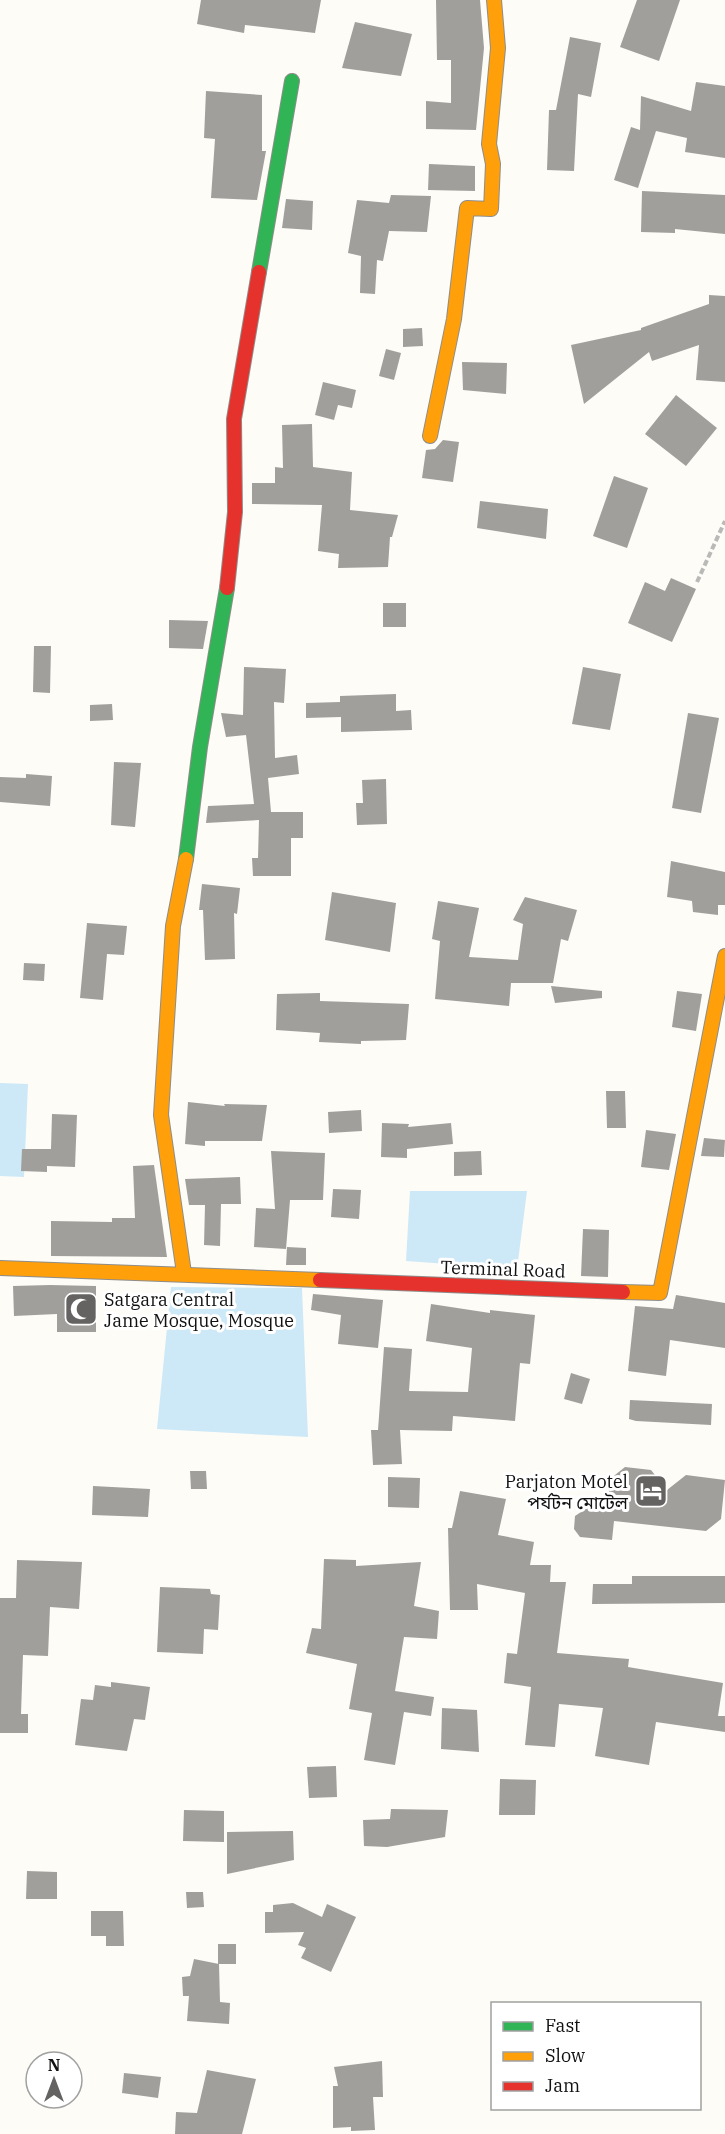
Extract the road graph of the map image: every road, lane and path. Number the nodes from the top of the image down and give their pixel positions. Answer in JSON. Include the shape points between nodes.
{"nodes":[{"id":1,"x":494,"y":0,"type":"edge"},
{"id":2,"x":292,"y":81,"type":"dead end"},
{"id":3,"x":430,"y":436,"type":"dead end"},
{"id":4,"x":725,"y":521,"type":"edge"},
{"id":5,"x":697,"y":582,"type":"dead end"},
{"id":6,"x":725,"y":956,"type":"edge"},
{"id":7,"x":0,"y":1268,"type":"edge"},
{"id":8,"x":184,"y":1273,"type":"junction"}],
"edges":[{"from":1,"to":3,"type":"street","via":[[498,48],[489,144],[493,164],[491,209],[467,208],[454,319]]},
{"from":2,"to":8,"type":"street","via":[[234,419],[235,512],[226,599],[200,747],[189,845],[172,926],[161,1115]]},
{"from":4,"to":5,"type":"path"},
{"from":6,"to":8,"type":"street","name":"Terminal Road","via":[[660,1293]]},
{"from":7,"to":8,"type":"street","name":"Terminal Road"}]}
